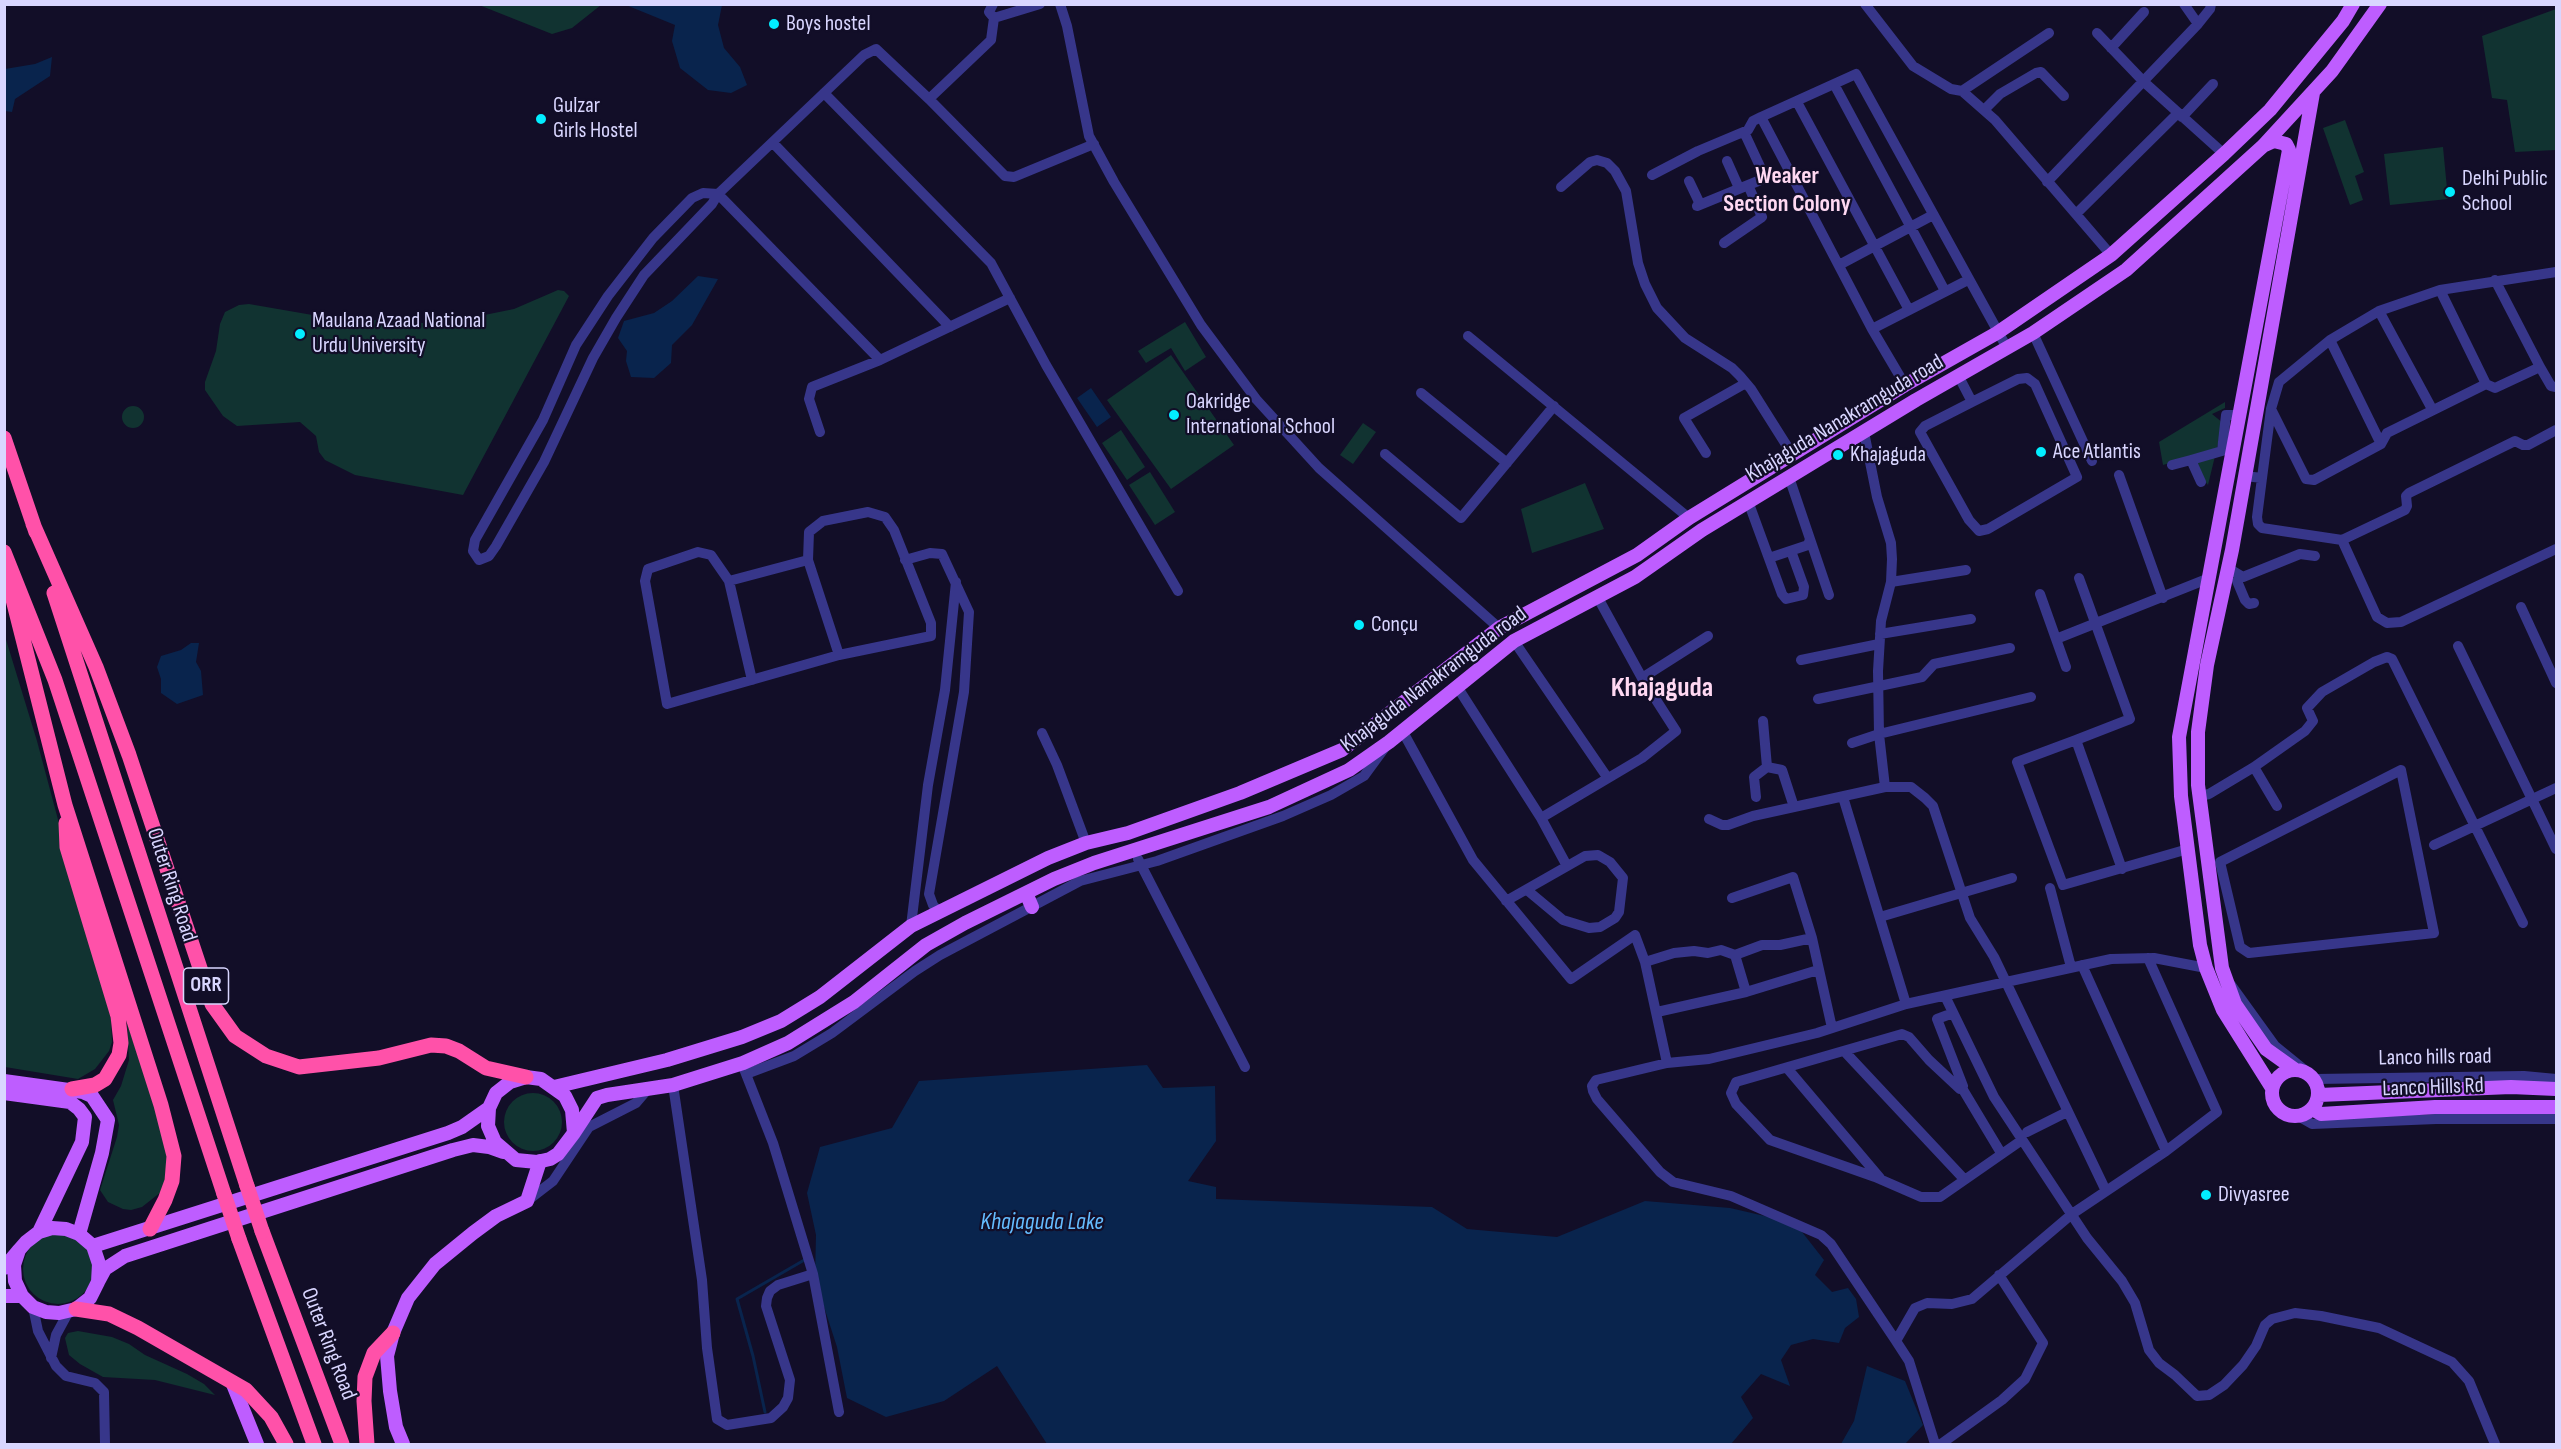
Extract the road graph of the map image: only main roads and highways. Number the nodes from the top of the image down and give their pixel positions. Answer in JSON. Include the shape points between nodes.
{"nodes":[{"id":1,"x":2353,"y":4,"type":"edge"},
{"id":2,"x":2380,"y":4,"type":"edge"},
{"id":3,"x":2313,"y":93,"type":"junction"},
{"id":4,"x":2263,"y":146,"type":"junction"},
{"id":5,"x":4,"y":438,"type":"edge"},
{"id":6,"x":33,"y":524,"type":"junction"},
{"id":7,"x":4,"y":552,"type":"edge"},
{"id":8,"x":4,"y":564,"type":"edge"},
{"id":9,"x":2192,"y":667,"type":"junction"},
{"id":10,"x":2206,"y":671,"type":"junction"},
{"id":11,"x":65,"y":805,"type":"junction"},
{"id":12,"x":1026,"y":893,"type":"junction"},
{"id":13,"x":1032,"y":907,"type":"road end"},
{"id":14,"x":2305,"y":1074,"type":"junction"},
{"id":15,"x":526,"y":1077,"type":"junction"},
{"id":16,"x":4,"y":1081,"type":"edge"},
{"id":17,"x":2552,"y":1084,"type":"edge"},
{"id":18,"x":554,"y":1087,"type":"junction"},
{"id":19,"x":2272,"y":1088,"type":"junction"},
{"id":20,"x":72,"y":1089,"type":"junction"},
{"id":21,"x":4,"y":1093,"type":"edge"},
{"id":22,"x":2319,"y":1095,"type":"junction"},
{"id":23,"x":2556,"y":1107,"type":"edge"},
{"id":24,"x":489,"y":1108,"type":"junction"},
{"id":25,"x":2312,"y":1109,"type":"junction"},
{"id":26,"x":574,"y":1133,"type":"junction"},
{"id":27,"x":508,"y":1154,"type":"junction"},
{"id":28,"x":540,"y":1161,"type":"junction"},
{"id":29,"x":150,"y":1229,"type":"junction"},
{"id":30,"x":39,"y":1232,"type":"junction"},
{"id":31,"x":79,"y":1234,"type":"junction"},
{"id":32,"x":93,"y":1246,"type":"junction"},
{"id":33,"x":19,"y":1250,"type":"junction"},
{"id":34,"x":4,"y":1268,"type":"edge"},
{"id":35,"x":99,"y":1282,"type":"junction"},
{"id":36,"x":4,"y":1296,"type":"edge"},
{"id":37,"x":22,"y":1296,"type":"junction"},
{"id":38,"x":73,"y":1310,"type":"junction"},
{"id":39,"x":393,"y":1333,"type":"junction"},
{"id":40,"x":232,"y":1382,"type":"junction"},
{"id":41,"x":257,"y":1444,"type":"edge"},
{"id":42,"x":286,"y":1444,"type":"edge"},
{"id":43,"x":314,"y":1444,"type":"edge"},
{"id":44,"x":342,"y":1444,"type":"edge"},
{"id":45,"x":368,"y":1444,"type":"edge"},
{"id":46,"x":404,"y":1444,"type":"edge"}],
"edges":[{"from":1,"to":18,"type":"main road","name":"Khajaguda Nanakramguda road","via":[[2276,102],[2111,255],[1997,333],[1792,454],[1637,555],[1499,628],[1342,750],[1240,793],[1048,858],[911,926],[820,997],[781,1021],[667,1060]]},
{"from":2,"to":3,"type":"main road","name":"Khajaguda Nanakramguda road"},
{"from":3,"to":4,"type":"main road","name":"Khajaguda Nanakramguda road"},
{"from":3,"to":10,"type":"main road","via":[[2245,476],[2234,577]]},
{"from":4,"to":9,"type":"main road","via":[[2274,141],[2286,144],[2289,150]]},
{"from":4,"to":12,"type":"main road","name":"Khajaguda Nanakramguda road","via":[[2126,270],[2034,333],[1748,501],[1635,577],[1514,640],[1403,732],[1349,770],[1287,799],[1088,864]]},
{"from":5,"to":6,"type":"highway","name":"Outer Ring Road","number":"ORR"},
{"from":6,"to":15,"type":"highway","number":"ORR","via":[[96,667],[148,806],[212,1004],[235,1036],[266,1056],[299,1067],[379,1058],[431,1045],[459,1050],[486,1068]]},
{"from":6,"to":44,"type":"highway","name":"Outer Ring Road","number":"ORR","bridge":true,"via":[[262,1231]]},
{"from":7,"to":43,"type":"highway","number":"ORR","bridge":true,"via":[[55,680],[239,1239]]},
{"from":8,"to":11,"type":"highway"},
{"from":9,"to":10,"type":"main road"},
{"from":9,"to":19,"type":"main road","via":[[2179,737],[2181,796],[2200,945],[2223,1010]]},
{"from":10,"to":14,"type":"main road","via":[[2198,732],[2200,796],[2222,968],[2235,1004],[2266,1049]]},
{"from":11,"to":20,"type":"highway","via":[[67,847],[118,1016],[121,1043],[119,1055],[105,1078],[95,1085]]},
{"from":11,"to":29,"type":"highway","via":[[174,1156],[172,1181]]},
{"from":12,"to":13,"type":"main road"},
{"from":12,"to":26,"type":"main road","name":"Khajaguda Nanakramguda road","via":[[926,945],[824,1023],[744,1069],[597,1098]]},
{"from":14,"to":19,"type":"main road","via":[[2279,1076]]},
{"from":14,"to":22,"type":"main road"},
{"from":15,"to":18,"type":"main road","via":[[541,1079]]},
{"from":15,"to":24,"type":"main road","via":[[510,1082],[496,1093]]},
{"from":16,"to":20,"type":"main road"},
{"from":17,"to":22,"type":"main road","name":"Lanco Hills Rd"},
{"from":18,"to":26,"type":"main road","via":[[573,1110]]},
{"from":19,"to":25,"type":"main road","via":[[2278,1108],[2290,1116]]},
{"from":20,"to":31,"type":"main road","via":[[92,1096],[108,1120]]},
{"from":21,"to":30,"type":"main road","via":[[70,1102],[85,1117],[82,1142]]},
{"from":22,"to":25,"type":"main road"},
{"from":23,"to":25,"type":"main road","name":"Lanco Hills Rd","via":[[2321,1114]]},
{"from":24,"to":27,"type":"main road","via":[[488,1126],[495,1142]]},
{"from":24,"to":29,"type":"main road","via":[[448,1132]]},
{"from":26,"to":28,"type":"main road","via":[[558,1154]]},
{"from":27,"to":28,"type":"main road","via":[[516,1160]]},
{"from":27,"to":35,"type":"main road","via":[[473,1145],[453,1150],[125,1256],[105,1269]]},
{"from":28,"to":39,"type":"main road","via":[[528,1201],[496,1216],[435,1264],[408,1298]]},
{"from":29,"to":32,"type":"main road"},
{"from":30,"to":31,"type":"main road","via":[[52,1228]]},
{"from":30,"to":33,"type":"main road"},
{"from":31,"to":32,"type":"main road"},
{"from":32,"to":35,"type":"main road"},
{"from":33,"to":34,"type":"main road"},
{"from":33,"to":37,"type":"main road","via":[[14,1265],[15,1281]]},
{"from":35,"to":38,"type":"main road","via":[[90,1298]]},
{"from":36,"to":37,"type":"main road"},
{"from":37,"to":38,"type":"main road","via":[[33,1307],[46,1312]]},
{"from":38,"to":40,"type":"highway","via":[[104,1313],[128,1323]]},
{"from":39,"to":45,"type":"highway","via":[[374,1353],[365,1377]]},
{"from":39,"to":46,"type":"main road","via":[[387,1356],[390,1391],[396,1427]]},
{"from":40,"to":41,"type":"main road"},
{"from":40,"to":42,"type":"highway","via":[[263,1406]]}]}
